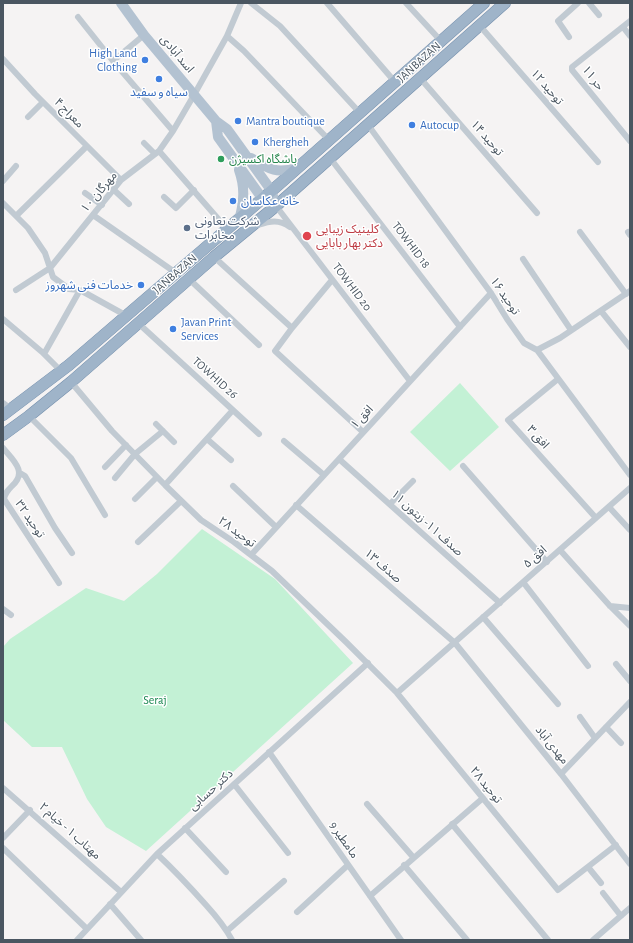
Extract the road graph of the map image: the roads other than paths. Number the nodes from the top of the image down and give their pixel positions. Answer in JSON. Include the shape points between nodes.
{"nodes":[{"id":1,"x":121,"y":3,"type":"edge"},
{"id":2,"x":242,"y":3,"type":"edge"},
{"id":3,"x":251,"y":3,"type":"edge"},
{"id":4,"x":327,"y":3,"type":"edge"},
{"id":5,"x":406,"y":3,"type":"edge"},
{"id":6,"x":484,"y":3,"type":"edge"},
{"id":7,"x":506,"y":3,"type":"edge"},
{"id":8,"x":578,"y":3,"type":"edge"},
{"id":9,"x":588,"y":3,"type":"edge"},
{"id":10,"x":599,"y":15,"type":"dead end"},
{"id":11,"x":78,"y":17,"type":"dead end"},
{"id":12,"x":630,"y":21,"type":"edge"},
{"id":13,"x":480,"y":26,"type":"junction"},
{"id":14,"x":623,"y":27,"type":"junction"},
{"id":15,"x":144,"y":35,"type":"junction"},
{"id":16,"x":227,"y":36,"type":"junction"},
{"id":17,"x":630,"y":36,"type":"edge"},
{"id":18,"x":569,"y":37,"type":"dead end"},
{"id":19,"x":441,"y":41,"type":"junction"},
{"id":20,"x":3,"y":59,"type":"edge"},
{"id":21,"x":113,"y":61,"type":"junction"},
{"id":22,"x":420,"y":78,"type":"junction"},
{"id":23,"x":395,"y":82,"type":"junction"},
{"id":24,"x":194,"y":95,"type":"junction"},
{"id":25,"x":43,"y":102,"type":"junction"},
{"id":26,"x":360,"y":113,"type":"junction"},
{"id":27,"x":28,"y":117,"type":"dead end"},
{"id":28,"x":216,"y":121,"type":"junction"},
{"id":29,"x":368,"y":125,"type":"junction"},
{"id":30,"x":173,"y":131,"type":"junction"},
{"id":31,"x":329,"y":140,"type":"junction"},
{"id":32,"x":630,"y":141,"type":"edge"},
{"id":33,"x":144,"y":143,"type":"dead end"},
{"id":34,"x":87,"y":146,"type":"junction"},
{"id":35,"x":157,"y":152,"type":"junction"},
{"id":36,"x":244,"y":153,"type":"junction"},
{"id":37,"x":330,"y":158,"type":"junction"},
{"id":38,"x":235,"y":160,"type":"junction"},
{"id":39,"x":598,"y":162,"type":"dead end"},
{"id":40,"x":16,"y":166,"type":"dead end"},
{"id":41,"x":297,"y":168,"type":"junction"},
{"id":42,"x":121,"y":180,"type":"junction"},
{"id":43,"x":3,"y":181,"type":"edge"},
{"id":44,"x":114,"y":190,"type":"junction"},
{"id":45,"x":194,"y":190,"type":"junction"},
{"id":46,"x":272,"y":190,"type":"junction"},
{"id":47,"x":85,"y":193,"type":"dead end"},
{"id":48,"x":164,"y":197,"type":"dead end"},
{"id":49,"x":262,"y":198,"type":"junction"},
{"id":50,"x":3,"y":203,"type":"edge"},
{"id":51,"x":129,"y":204,"type":"dead end"},
{"id":52,"x":102,"y":205,"type":"junction"},
{"id":53,"x":276,"y":206,"type":"junction"},
{"id":54,"x":536,"y":212,"type":"dead end"},
{"id":55,"x":93,"y":215,"type":"junction"},
{"id":56,"x":16,"y":216,"type":"junction"},
{"id":57,"x":240,"y":217,"type":"junction"},
{"id":58,"x":250,"y":227,"type":"junction"},
{"id":59,"x":227,"y":229,"type":"junction"},
{"id":60,"x":295,"y":231,"type":"junction"},
{"id":61,"x":580,"y":232,"type":"dead end"},
{"id":62,"x":214,"y":257,"type":"junction"},
{"id":63,"x":523,"y":259,"type":"dead end"},
{"id":64,"x":50,"y":268,"type":"junction"},
{"id":65,"x":176,"y":273,"type":"junction"},
{"id":66,"x":188,"y":280,"type":"junction"},
{"id":67,"x":332,"y":280,"type":"junction"},
{"id":68,"x":16,"y":290,"type":"dead end"},
{"id":69,"x":80,"y":290,"type":"junction"},
{"id":70,"x":491,"y":293,"type":"junction"},
{"id":71,"x":628,"y":293,"type":"edge"},
{"id":72,"x":601,"y":311,"type":"junction"},
{"id":73,"x":127,"y":316,"type":"junction"},
{"id":74,"x":3,"y":319,"type":"edge"},
{"id":75,"x":138,"y":323,"type":"junction"},
{"id":76,"x":460,"y":327,"type":"junction"},
{"id":77,"x":292,"y":328,"type":"junction"},
{"id":78,"x":571,"y":330,"type":"junction"},
{"id":79,"x":259,"y":345,"type":"dead end"},
{"id":80,"x":630,"y":347,"type":"edge"},
{"id":81,"x":537,"y":350,"type":"junction"},
{"id":82,"x":44,"y":354,"type":"junction"},
{"id":83,"x":61,"y":371,"type":"junction"},
{"id":84,"x":558,"y":379,"type":"junction"},
{"id":85,"x":410,"y":381,"type":"junction"},
{"id":86,"x":71,"y":382,"type":"junction"},
{"id":87,"x":6,"y":409,"type":"edge"},
{"id":88,"x":233,"y":410,"type":"junction"},
{"id":89,"x":29,"y":416,"type":"junction"},
{"id":90,"x":156,"y":424,"type":"dead end"},
{"id":91,"x":163,"y":431,"type":"junction"},
{"id":92,"x":363,"y":432,"type":"junction"},
{"id":93,"x":259,"y":434,"type":"dead end"},
{"id":94,"x":3,"y":435,"type":"edge"},
{"id":95,"x":207,"y":439,"type":"junction"},
{"id":96,"x":284,"y":441,"type":"dead end"},
{"id":97,"x":174,"y":442,"type":"dead end"},
{"id":98,"x":126,"y":445,"type":"junction"},
{"id":99,"x":3,"y":448,"type":"edge"},
{"id":100,"x":135,"y":454,"type":"junction"},
{"id":101,"x":339,"y":459,"type":"junction"},
{"id":102,"x":231,"y":460,"type":"dead end"},
{"id":103,"x":463,"y":466,"type":"dead end"},
{"id":104,"x":105,"y":467,"type":"dead end"},
{"id":105,"x":20,"y":473,"type":"junction"},
{"id":106,"x":324,"y":475,"type":"junction"},
{"id":107,"x":630,"y":475,"type":"edge"},
{"id":108,"x":157,"y":477,"type":"junction"},
{"id":109,"x":115,"y":478,"type":"dead end"},
{"id":110,"x":413,"y":480,"type":"dead end"},
{"id":111,"x":165,"y":485,"type":"junction"},
{"id":112,"x":233,"y":486,"type":"dead end"},
{"id":113,"x":630,"y":488,"type":"edge"},
{"id":114,"x":4,"y":495,"type":"edge"},
{"id":115,"x":135,"y":499,"type":"dead end"},
{"id":116,"x":181,"y":501,"type":"junction"},
{"id":117,"x":390,"y":504,"type":"junction"},
{"id":118,"x":296,"y":505,"type":"junction"},
{"id":119,"x":609,"y":507,"type":"junction"},
{"id":120,"x":104,"y":514,"type":"dead end"},
{"id":121,"x":596,"y":518,"type":"junction"},
{"id":122,"x":276,"y":527,"type":"junction"},
{"id":123,"x":630,"y":530,"type":"edge"},
{"id":124,"x":138,"y":542,"type":"dead end"},
{"id":125,"x":560,"y":550,"type":"junction"},
{"id":126,"x":72,"y":553,"type":"dead end"},
{"id":127,"x":250,"y":555,"type":"junction"},
{"id":128,"x":547,"y":562,"type":"junction"},
{"id":129,"x":523,"y":582,"type":"junction"},
{"id":130,"x":59,"y":583,"type":"dead end"},
{"id":131,"x":500,"y":603,"type":"junction"},
{"id":132,"x":610,"y":606,"type":"junction"},
{"id":133,"x":3,"y":608,"type":"edge"},
{"id":134,"x":630,"y":608,"type":"edge"},
{"id":135,"x":11,"y":615,"type":"dead end"},
{"id":136,"x":483,"y":617,"type":"junction"},
{"id":137,"x":630,"y":626,"type":"edge"},
{"id":138,"x":455,"y":643,"type":"junction"},
{"id":139,"x":368,"y":663,"type":"junction"},
{"id":140,"x":616,"y":664,"type":"dead end"},
{"id":141,"x":588,"y":666,"type":"dead end"},
{"id":142,"x":630,"y":681,"type":"edge"},
{"id":143,"x":397,"y":693,"type":"junction"},
{"id":144,"x":630,"y":702,"type":"edge"},
{"id":145,"x":558,"y":704,"type":"dead end"},
{"id":146,"x":580,"y":717,"type":"dead end"},
{"id":147,"x":606,"y":726,"type":"junction"},
{"id":148,"x":595,"y":738,"type":"junction"},
{"id":149,"x":621,"y":743,"type":"dead end"},
{"id":150,"x":269,"y":752,"type":"junction"},
{"id":151,"x":562,"y":774,"type":"junction"},
{"id":152,"x":234,"y":784,"type":"junction"},
{"id":153,"x":3,"y":788,"type":"edge"},
{"id":154,"x":483,"y":798,"type":"junction"},
{"id":155,"x":367,"y":804,"type":"dead end"},
{"id":156,"x":30,"y":810,"type":"junction"},
{"id":157,"x":452,"y":824,"type":"junction"},
{"id":158,"x":185,"y":828,"type":"junction"},
{"id":159,"x":3,"y":838,"type":"edge"},
{"id":160,"x":616,"y":845,"type":"junction"},
{"id":161,"x":3,"y":848,"type":"edge"},
{"id":162,"x":288,"y":853,"type":"dead end"},
{"id":163,"x":157,"y":854,"type":"junction"},
{"id":164,"x":413,"y":857,"type":"junction"},
{"id":165,"x":630,"y":864,"type":"edge"},
{"id":166,"x":348,"y":865,"type":"junction"},
{"id":167,"x":404,"y":865,"type":"junction"},
{"id":168,"x":588,"y":867,"type":"junction"},
{"id":169,"x":226,"y":872,"type":"dead end"},
{"id":170,"x":284,"y":881,"type":"dead end"},
{"id":171,"x":601,"y":883,"type":"dead end"},
{"id":172,"x":121,"y":892,"type":"junction"},
{"id":173,"x":603,"y":893,"type":"dead end"},
{"id":174,"x":370,"y":896,"type":"junction"},
{"id":175,"x":110,"y":904,"type":"junction"},
{"id":176,"x":630,"y":908,"type":"edge"},
{"id":177,"x":297,"y":912,"type":"dead end"},
{"id":178,"x":621,"y":916,"type":"junction"},
{"id":179,"x":87,"y":929,"type":"junction"},
{"id":180,"x":227,"y":931,"type":"junction"},
{"id":181,"x":600,"y":938,"type":"edge"},
{"id":182,"x":80,"y":939,"type":"edge"},
{"id":183,"x":141,"y":940,"type":"edge"},
{"id":184,"x":232,"y":940,"type":"edge"},
{"id":185,"x":401,"y":940,"type":"edge"},
{"id":186,"x":466,"y":940,"type":"edge"},
{"id":187,"x":548,"y":940,"type":"edge"},
{"id":188,"x":593,"y":940,"type":"edge"}],
"edges":[{"from":1,"to":15,"type":"main road","name":"اسد آبادی"},
{"from":2,"to":16,"type":"street","name":"مهرگان ۱۰"},
{"from":3,"to":26,"type":"street","via":[[280,26]]},
{"from":4,"to":23,"type":"street"},
{"from":5,"to":19,"type":"street"},
{"from":6,"to":19,"type":"highway","name":"JANBAZAN"},
{"from":7,"to":13,"type":"highway","name":"JANBAZAN"},
{"from":8,"to":18,"type":"street","via":[[558,21]]},
{"from":9,"to":10,"type":"street"},
{"from":11,"to":21,"type":"street"},
{"from":12,"to":14,"type":"street","name":"حر ۱۱"},
{"from":13,"to":22,"type":"highway","name":"JANBAZAN"},
{"from":13,"to":39,"type":"street","name":"توحید ۱۲"},
{"from":14,"to":17,"type":"street"},
{"from":14,"to":32,"type":"street","name":"حر ۱۱","via":[[572,67],[572,70]]},
{"from":15,"to":21,"type":"street"},
{"from":15,"to":24,"type":"main road","name":"اسد آبادی"},
{"from":16,"to":24,"type":"street","name":"مهرگان ۱۰"},
{"from":16,"to":31,"type":"street"},
{"from":19,"to":23,"type":"highway","name":"JANBAZAN"},
{"from":20,"to":25,"type":"street","name":"معراج ۴"},
{"from":21,"to":30,"type":"street"},
{"from":22,"to":29,"type":"highway","name":"JANBAZAN"},
{"from":22,"to":54,"type":"street","name":"توحید ۱۴"},
{"from":23,"to":26,"type":"highway","name":"JANBAZAN"},
{"from":24,"to":28,"type":"main road","name":"اسد آبادی"},
{"from":24,"to":30,"type":"street","name":"مهرگان ۱۰"},
{"from":25,"to":27,"type":"street"},
{"from":25,"to":34,"type":"street","name":"معراج ۴"},
{"from":26,"to":31,"type":"highway","name":"JANBAZAN"},
{"from":28,"to":36,"type":"main road","name":"اسد آبادی","via":[[227,129]]},
{"from":28,"to":38,"type":"main road","name":"اسد آبادی","via":[[218,137]]},
{"from":29,"to":37,"type":"highway","name":"JANBAZAN"},
{"from":29,"to":70,"type":"street","name":"توحید ۱۶"},
{"from":30,"to":35,"type":"street","name":"مهرگان ۱۰"},
{"from":31,"to":41,"type":"highway","name":"JANBAZAN"},
{"from":33,"to":35,"type":"street"},
{"from":34,"to":42,"type":"street","name":"معراج ۴"},
{"from":34,"to":56,"type":"street"},
{"from":35,"to":42,"type":"street","name":"مهرگان ۱۰"},
{"from":35,"to":45,"type":"street"},
{"from":36,"to":41,"type":"main road","via":[[275,170]]},
{"from":36,"to":46,"type":"main road","name":"اسد آبادی"},
{"from":37,"to":53,"type":"highway","name":"JANBAZAN"},
{"from":37,"to":76,"type":"street","name":"TOWHID 18"},
{"from":38,"to":49,"type":"main road","name":"اسد آبادی"},
{"from":38,"to":57,"type":"main road","via":[[244,189]]},
{"from":40,"to":43,"type":"street"},
{"from":41,"to":46,"type":"highway","name":"JANBAZAN"},
{"from":42,"to":44,"type":"street","name":"مهرگان ۱۰"},
{"from":44,"to":51,"type":"street"},
{"from":44,"to":52,"type":"street","name":"مهرگان ۱۰"},
{"from":45,"to":48,"type":"street","via":[[176,208]]},
{"from":45,"to":59,"type":"street"},
{"from":46,"to":49,"type":"highway","name":"JANBAZAN"},
{"from":46,"to":53,"type":"main road"},
{"from":47,"to":52,"type":"street"},
{"from":49,"to":53,"type":"main road"},
{"from":49,"to":57,"type":"highway","name":"JANBAZAN"},
{"from":50,"to":56,"type":"street"},
{"from":52,"to":55,"type":"street","name":"مهرگان ۱۰"},
{"from":53,"to":58,"type":"highway","name":"JANBAZAN"},
{"from":53,"to":60,"type":"street","name":"TOWHID 20"},
{"from":55,"to":64,"type":"street","name":"مهرگان ۱۰"},
{"from":55,"to":65,"type":"street"},
{"from":56,"to":64,"type":"street","via":[[28,228],[45,253]]},
{"from":57,"to":59,"type":"highway","name":"JANBAZAN"},
{"from":58,"to":60,"type":"street","via":[[271,221],[282,223]]},
{"from":58,"to":62,"type":"highway","name":"JANBAZAN"},
{"from":59,"to":65,"type":"highway","name":"JANBAZAN"},
{"from":60,"to":67,"type":"street","name":"TOWHID 20"},
{"from":61,"to":71,"type":"street"},
{"from":62,"to":66,"type":"highway","name":"JANBAZAN"},
{"from":62,"to":77,"type":"street"},
{"from":63,"to":78,"type":"street"},
{"from":64,"to":68,"type":"street","name":"مهرگان ۱۰"},
{"from":64,"to":69,"type":"street","via":[[53,277],[69,289]]},
{"from":65,"to":73,"type":"highway","name":"JANBAZAN"},
{"from":66,"to":75,"type":"highway","name":"JANBAZAN"},
{"from":66,"to":79,"type":"street"},
{"from":67,"to":77,"type":"street"},
{"from":67,"to":85,"type":"street","name":"TOWHID 20"},
{"from":69,"to":73,"type":"street"},
{"from":69,"to":82,"type":"street"},
{"from":70,"to":76,"type":"street","name":"افق ۱"},
{"from":70,"to":81,"type":"street","name":"توحید ۱۶","via":[[524,343]]},
{"from":71,"to":72,"type":"street"},
{"from":72,"to":78,"type":"street"},
{"from":72,"to":80,"type":"street"},
{"from":73,"to":83,"type":"highway","name":"JANBAZAN"},
{"from":74,"to":82,"type":"street"},
{"from":75,"to":86,"type":"highway","name":"JANBAZAN"},
{"from":75,"to":88,"type":"street","name":"TOWHID 26"},
{"from":76,"to":85,"type":"street","name":"افق ۱"},
{"from":77,"to":92,"type":"street","via":[[275,351]]},
{"from":78,"to":81,"type":"street"},
{"from":81,"to":84,"type":"street","name":"توحید ۱۶"},
{"from":82,"to":83,"type":"street"},
{"from":83,"to":87,"type":"highway","name":"JANBAZAN"},
{"from":84,"to":107,"type":"street","name":"توحید ۱۶"},
{"from":84,"to":121,"type":"street","name":"افق ۳","via":[[508,420]]},
{"from":85,"to":92,"type":"street","name":"افق ۱"},
{"from":86,"to":89,"type":"highway","name":"JANBAZAN"},
{"from":86,"to":98,"type":"street","name":"توحید ۲۸"},
{"from":88,"to":93,"type":"street","name":"TOWHID 26"},
{"from":88,"to":95,"type":"street"},
{"from":89,"to":94,"type":"highway","name":"JANBAZAN"},
{"from":89,"to":120,"type":"street","via":[[71,458]]},
{"from":90,"to":91,"type":"street"},
{"from":91,"to":97,"type":"street"},
{"from":91,"to":100,"type":"street"},
{"from":92,"to":101,"type":"street","name":"افق ۱"},
{"from":95,"to":102,"type":"street"},
{"from":95,"to":111,"type":"street"},
{"from":96,"to":106,"type":"street"},
{"from":98,"to":100,"type":"street","name":"توحید ۲۸"},
{"from":98,"to":104,"type":"street"},
{"from":99,"to":105,"type":"street","via":[[17,464]]},
{"from":100,"to":108,"type":"street","name":"توحید ۲۸"},
{"from":100,"to":109,"type":"street"},
{"from":101,"to":106,"type":"street","name":"افق ۱"},
{"from":101,"to":117,"type":"street","name":"صدف ۱۱- زیتون ۱۱"},
{"from":103,"to":128,"type":"street"},
{"from":105,"to":114,"type":"street","name":"توحید ۳۲","via":[[17,482]]},
{"from":105,"to":126,"type":"street","via":[[26,476]]},
{"from":106,"to":118,"type":"street","name":"افق ۱"},
{"from":108,"to":111,"type":"street","name":"توحید ۲۸"},
{"from":108,"to":115,"type":"street"},
{"from":110,"to":117,"type":"street"},
{"from":111,"to":116,"type":"street","name":"توحید ۲۸"},
{"from":112,"to":122,"type":"street"},
{"from":113,"to":119,"type":"street","name":"افق ۵"},
{"from":114,"to":130,"type":"street","name":"توحید ۳۲","via":[[4,499]]},
{"from":116,"to":124,"type":"street"},
{"from":116,"to":127,"type":"street","name":"توحید ۲۸","via":[[201,520]]},
{"from":117,"to":131,"type":"street","name":"صدف ۱۱- زیتون ۱۱"},
{"from":118,"to":122,"type":"street","name":"افق ۱"},
{"from":118,"to":138,"type":"street","name":"صدف ۱۳"},
{"from":119,"to":121,"type":"street","name":"افق ۵"},
{"from":119,"to":123,"type":"street"},
{"from":121,"to":125,"type":"street","name":"افق ۵"},
{"from":122,"to":127,"type":"street","name":"افق ۱"},
{"from":125,"to":128,"type":"street","name":"افق ۵"},
{"from":125,"to":132,"type":"street"},
{"from":127,"to":139,"type":"street","name":"توحید ۲۸","via":[[272,571]]},
{"from":128,"to":129,"type":"street","name":"افق ۵"},
{"from":129,"to":131,"type":"street","name":"افق ۵"},
{"from":129,"to":141,"type":"street"},
{"from":131,"to":136,"type":"street","name":"افق ۵"},
{"from":132,"to":134,"type":"street"},
{"from":132,"to":137,"type":"street"},
{"from":133,"to":135,"type":"street"},
{"from":136,"to":138,"type":"street","name":"افق ۵"},
{"from":136,"to":145,"type":"street"},
{"from":138,"to":143,"type":"street"},
{"from":138,"to":151,"type":"street","name":"مهدی آباد"},
{"from":139,"to":143,"type":"street","name":"توحید ۲۸"},
{"from":139,"to":150,"type":"street","name":"دکتر حسابی"},
{"from":140,"to":142,"type":"street"},
{"from":143,"to":154,"type":"street","name":"توحید ۲۸"},
{"from":144,"to":147,"type":"street"},
{"from":146,"to":148,"type":"street"},
{"from":147,"to":148,"type":"street"},
{"from":147,"to":149,"type":"street"},
{"from":148,"to":151,"type":"street"},
{"from":150,"to":152,"type":"street","name":"دکتر حسابی"},
{"from":150,"to":166,"type":"street","name":"مامطیر 9"},
{"from":151,"to":160,"type":"street","name":"مهدی آباد"},
{"from":152,"to":158,"type":"street","name":"دکتر حسابی"},
{"from":152,"to":162,"type":"street"},
{"from":153,"to":156,"type":"street","name":"مهتاب ۱ - خیام ۲"},
{"from":154,"to":157,"type":"street"},
{"from":154,"to":168,"type":"street","name":"توحید ۲۸","via":[[500,813],[558,890]]},
{"from":155,"to":164,"type":"street"},
{"from":156,"to":159,"type":"street"},
{"from":156,"to":172,"type":"street","name":"مهتاب ۱ - خیام ۲"},
{"from":157,"to":164,"type":"street"},
{"from":157,"to":187,"type":"street"},
{"from":158,"to":163,"type":"street","name":"دکتر حسابی"},
{"from":158,"to":169,"type":"street"},
{"from":160,"to":165,"type":"street","name":"مهدی آباد"},
{"from":160,"to":168,"type":"street"},
{"from":161,"to":179,"type":"street"},
{"from":163,"to":172,"type":"street","name":"دکتر حسابی"},
{"from":163,"to":180,"type":"street","via":[[179,874]]},
{"from":164,"to":167,"type":"street"},
{"from":166,"to":174,"type":"street","name":"مامطیر 9"},
{"from":166,"to":177,"type":"street"},
{"from":167,"to":174,"type":"street"},
{"from":167,"to":186,"type":"street"},
{"from":168,"to":171,"type":"street"},
{"from":170,"to":180,"type":"street"},
{"from":172,"to":175,"type":"street","name":"دکتر حسابی"},
{"from":173,"to":178,"type":"street"},
{"from":174,"to":185,"type":"street","name":"مامطیر 9"},
{"from":175,"to":179,"type":"street","name":"دکتر حسابی"},
{"from":175,"to":183,"type":"street"},
{"from":176,"to":178,"type":"street"},
{"from":178,"to":181,"type":"street"},
{"from":179,"to":182,"type":"street","name":"دکتر حسابی"},
{"from":180,"to":184,"type":"street"},
{"from":181,"to":188,"type":"street"}]}
